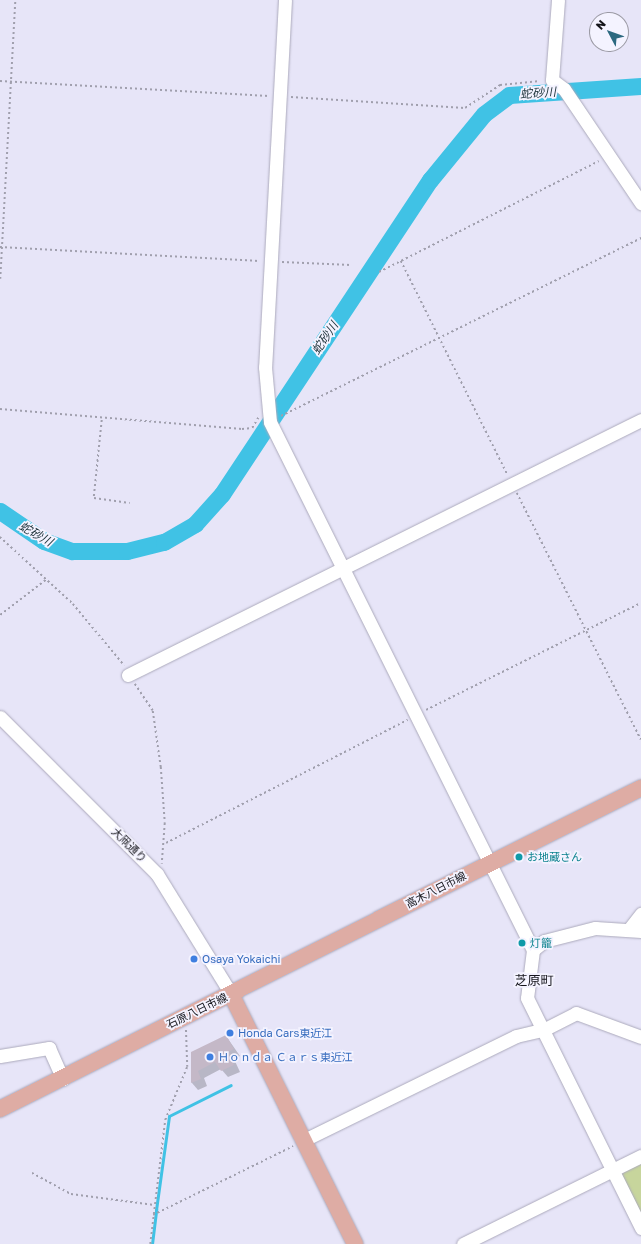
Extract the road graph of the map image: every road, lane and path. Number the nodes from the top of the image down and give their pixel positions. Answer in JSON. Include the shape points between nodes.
{"nodes":[{"id":1,"x":15,"y":0,"type":"edge"},
{"id":2,"x":285,"y":0,"type":"edge"},
{"id":3,"x":558,"y":0,"type":"edge"},
{"id":4,"x":552,"y":80,"type":"junction"},
{"id":5,"x":0,"y":81,"type":"edge"},
{"id":6,"x":10,"y":82,"type":"junction"},
{"id":7,"x":279,"y":97,"type":"junction"},
{"id":8,"x":609,"y":156,"type":"junction"},
{"id":9,"x":641,"y":203,"type":"edge"},
{"id":10,"x":641,"y":238,"type":"edge"},
{"id":11,"x":1,"y":247,"type":"edge"},
{"id":12,"x":272,"y":261,"type":"junction"},
{"id":13,"x":401,"y":261,"type":"junction"},
{"id":14,"x":351,"y":265,"type":"dead end"},
{"id":15,"x":380,"y":272,"type":"dead end"},
{"id":16,"x":0,"y":279,"type":"edge"},
{"id":17,"x":439,"y":338,"type":"junction"},
{"id":18,"x":267,"y":403,"type":"junction"},
{"id":19,"x":0,"y":409,"type":"edge"},
{"id":20,"x":102,"y":420,"type":"junction"},
{"id":21,"x":641,"y":420,"type":"edge"},
{"id":22,"x":270,"y":422,"type":"junction"},
{"id":23,"x":513,"y":486,"type":"junction"},
{"id":24,"x":130,"y":503,"type":"dead end"},
{"id":25,"x":0,"y":537,"type":"edge"},
{"id":26,"x":342,"y":570,"type":"junction"},
{"id":27,"x":47,"y":579,"type":"junction"},
{"id":28,"x":641,"y":603,"type":"edge"},
{"id":29,"x":0,"y":615,"type":"edge"},
{"id":30,"x":585,"y":630,"type":"junction"},
{"id":31,"x":128,"y":675,"type":"junction"},
{"id":32,"x":415,"y":715,"type":"junction"},
{"id":33,"x":0,"y":717,"type":"edge"},
{"id":34,"x":641,"y":740,"type":"edge"},
{"id":35,"x":641,"y":788,"type":"edge"},
{"id":36,"x":166,"y":842,"type":"junction"},
{"id":37,"x":488,"y":864,"type":"junction"},
{"id":38,"x":157,"y":874,"type":"junction"},
{"id":39,"x":641,"y":914,"type":"edge"},
{"id":40,"x":636,"y":929,"type":"edge"},
{"id":41,"x":533,"y":950,"type":"junction"},
{"id":42,"x":231,"y":994,"type":"junction"},
{"id":43,"x":185,"y":1016,"type":"junction"},
{"id":44,"x":543,"y":1030,"type":"junction"},
{"id":45,"x":641,"y":1037,"type":"edge"},
{"id":46,"x":0,"y":1056,"type":"edge"},
{"id":47,"x":63,"y":1079,"type":"junction"},
{"id":48,"x":0,"y":1109,"type":"edge"},
{"id":49,"x":304,"y":1140,"type":"junction"},
{"id":50,"x":641,"y":1156,"type":"edge"},
{"id":51,"x":613,"y":1171,"type":"junction"},
{"id":52,"x":32,"y":1173,"type":"dead end"},
{"id":53,"x":154,"y":1206,"type":"junction"},
{"id":54,"x":153,"y":1214,"type":"junction"},
{"id":55,"x":641,"y":1228,"type":"edge"},
{"id":56,"x":150,"y":1244,"type":"edge"},
{"id":57,"x":355,"y":1244,"type":"edge"},
{"id":58,"x":463,"y":1244,"type":"edge"}],
"edges":[{"from":1,"to":6,"type":"path"},
{"from":2,"to":7,"type":"street"},
{"from":3,"to":4,"type":"street"},
{"from":4,"to":7,"type":"path","via":[[500,85],[465,108]]},
{"from":4,"to":8,"type":"street","via":[[568,95]]},
{"from":5,"to":6,"type":"path"},
{"from":6,"to":7,"type":"path"},
{"from":6,"to":11,"type":"path"},
{"from":7,"to":12,"type":"street"},
{"from":8,"to":9,"type":"street"},
{"from":8,"to":13,"type":"path"},
{"from":10,"to":17,"type":"path"},
{"from":11,"to":12,"type":"path"},
{"from":11,"to":16,"type":"path"},
{"from":12,"to":14,"type":"path"},
{"from":12,"to":18,"type":"street","via":[[265,367]]},
{"from":13,"to":15,"type":"path"},
{"from":13,"to":17,"type":"path"},
{"from":17,"to":22,"type":"path"},
{"from":17,"to":23,"type":"path"},
{"from":18,"to":20,"type":"path","via":[[261,406],[252,428]]},
{"from":18,"to":22,"type":"street"},
{"from":19,"to":20,"type":"path"},
{"from":20,"to":24,"type":"path","via":[[94,498]]},
{"from":21,"to":23,"type":"street"},
{"from":22,"to":26,"type":"street","via":[[281,450]]},
{"from":23,"to":26,"type":"street"},
{"from":23,"to":30,"type":"path"},
{"from":25,"to":27,"type":"path"},
{"from":26,"to":31,"type":"street"},
{"from":26,"to":32,"type":"street"},
{"from":27,"to":29,"type":"path"},
{"from":27,"to":31,"type":"path","via":[[96,628]]},
{"from":28,"to":30,"type":"path"},
{"from":30,"to":32,"type":"path"},
{"from":30,"to":34,"type":"path"},
{"from":31,"to":36,"type":"path","via":[[153,711],[161,767]]},
{"from":32,"to":36,"type":"path"},
{"from":32,"to":37,"type":"street"},
{"from":33,"to":38,"type":"street","name":"大凧通り"},
{"from":35,"to":37,"type":"main road","name":"高木八日市線"},
{"from":36,"to":38,"type":"path"},
{"from":37,"to":41,"type":"street"},
{"from":37,"to":42,"type":"main road","name":"高木八日市線"},
{"from":38,"to":42,"type":"street","name":"大凧通り"},
{"from":39,"to":40,"type":"street"},
{"from":40,"to":41,"type":"street","via":[[595,928],[544,941]]},
{"from":41,"to":44,"type":"street","via":[[527,998]]},
{"from":42,"to":43,"type":"main road","name":"石原八日市線"},
{"from":42,"to":49,"type":"main road","name":"石原八日市線"},
{"from":43,"to":47,"type":"main road","name":"石原八日市線"},
{"from":43,"to":53,"type":"path","via":[[187,1067],[165,1120]]},
{"from":44,"to":45,"type":"street","via":[[576,1013]]},
{"from":44,"to":49,"type":"street","via":[[516,1036]]},
{"from":44,"to":51,"type":"street"},
{"from":46,"to":47,"type":"street","via":[[49,1048]]},
{"from":47,"to":48,"type":"main road","name":"石原八日市線"},
{"from":49,"to":54,"type":"path"},
{"from":49,"to":57,"type":"main road","name":"石原八日市線"},
{"from":50,"to":51,"type":"street"},
{"from":51,"to":55,"type":"street"},
{"from":51,"to":58,"type":"street"},
{"from":52,"to":53,"type":"path","via":[[71,1194]]},
{"from":53,"to":54,"type":"path"},
{"from":54,"to":56,"type":"path"}]}
